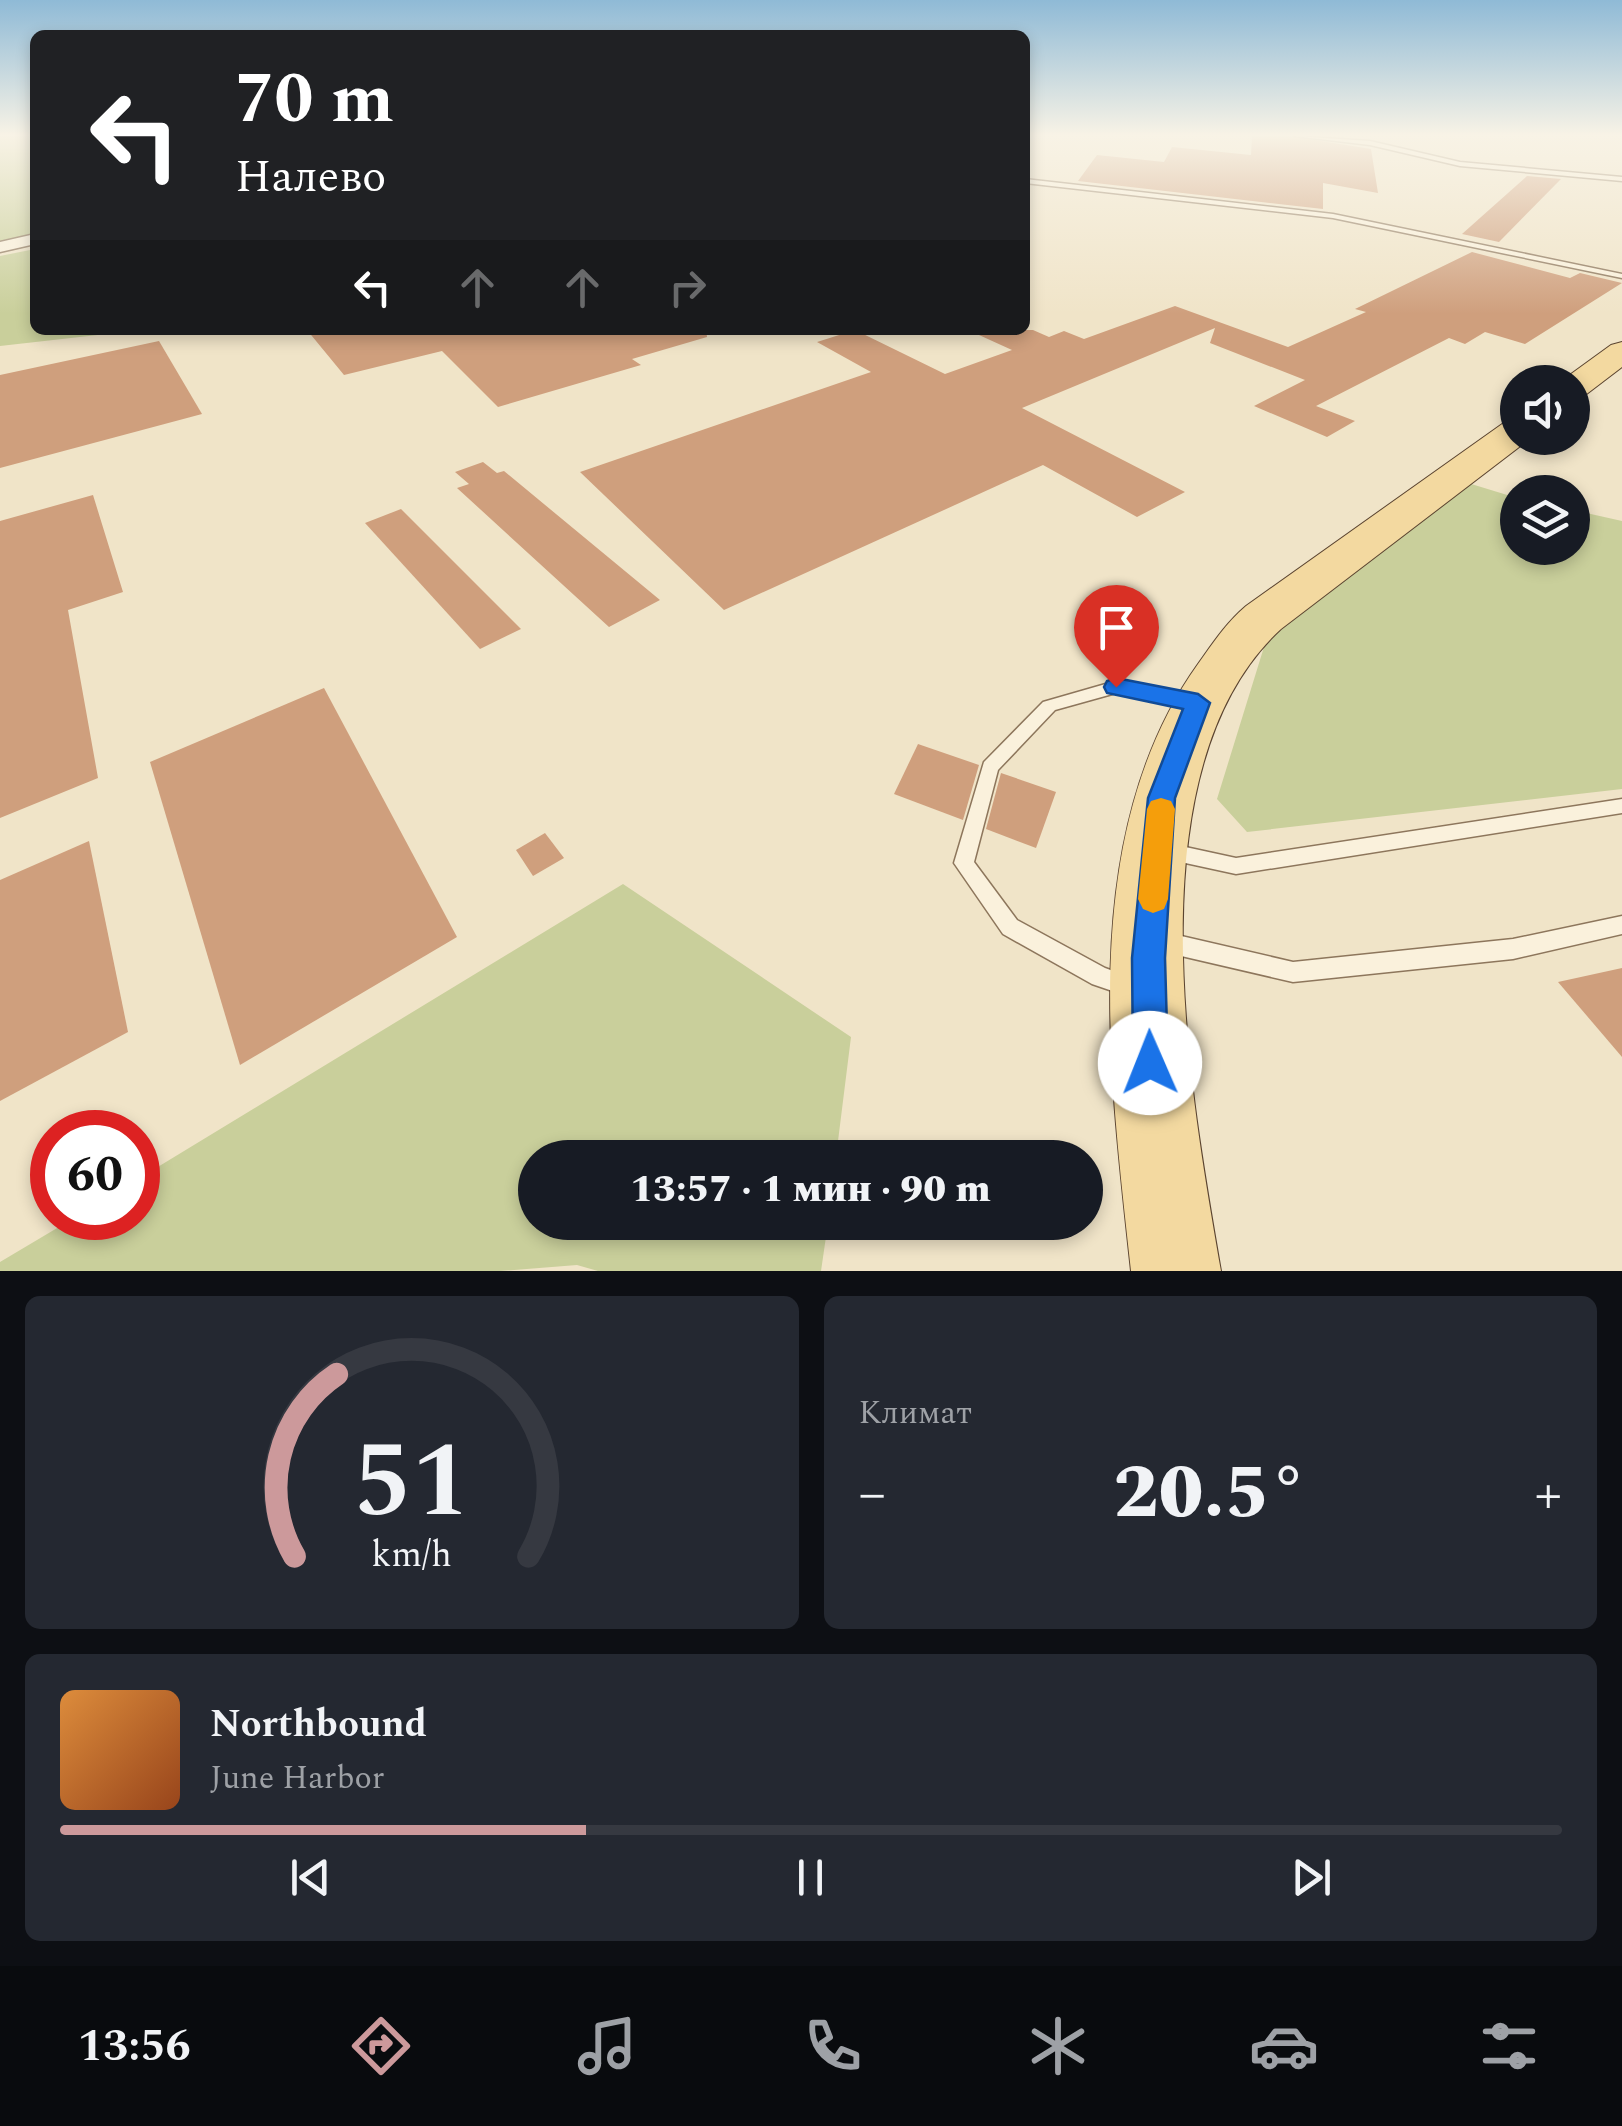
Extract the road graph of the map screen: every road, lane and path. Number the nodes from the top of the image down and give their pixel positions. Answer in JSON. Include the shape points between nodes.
{"nodes":[{"id":1,"x":1151,"y":195,"type":"edge"},
{"id":2,"x":30,"y":241,"type":"edge"},
{"id":3,"x":0,"y":247,"type":"edge"},
{"id":4,"x":1622,"y":276,"type":"edge"},
{"id":5,"x":1622,"y":352,"type":"edge"},
{"id":6,"x":1590,"y":376,"type":"edge"},
{"id":7,"x":1500,"y":443,"type":"edge"},
{"id":8,"x":1198,"y":703,"type":"junction"},
{"id":9,"x":1622,"y":806,"type":"edge"},
{"id":10,"x":1158,"y":849,"type":"junction"},
{"id":11,"x":1622,"y":925,"type":"edge"},
{"id":12,"x":1150,"y":966,"type":"junction"},
{"id":13,"x":1176,"y":1271,"type":"edge"}],
"edges":[{"from":1,"to":4,"type":"lane","via":[[1334,216]]},
{"from":2,"to":3,"type":"street"},
{"from":5,"to":6,"type":"main road"},
{"from":7,"to":8,"type":"main road","via":[[1248,632]]},
{"from":8,"to":10,"type":"main road","via":[[1162,798]]},
{"from":8,"to":12,"type":"lane","via":[[1116,687],[1048,706],[990,767],[964,862],[1010,927],[1100,977]]},
{"from":9,"to":10,"type":"lane","via":[[1236,866]]},
{"from":10,"to":12,"type":"main road"},
{"from":11,"to":12,"type":"lane","via":[[1513,949],[1294,972]]},
{"from":12,"to":13,"type":"main road","via":[[1151,1098]]}]}
